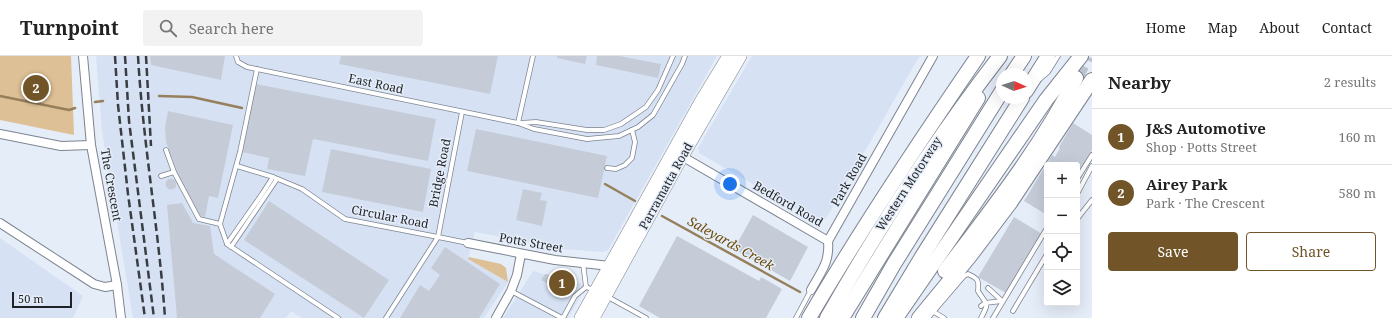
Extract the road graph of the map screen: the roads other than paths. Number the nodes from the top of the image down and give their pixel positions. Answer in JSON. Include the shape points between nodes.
{"nodes":[{"id":1,"x":83,"y":56,"type":"edge"},
{"id":2,"x":236,"y":56,"type":"edge"},
{"id":3,"x":533,"y":56,"type":"edge"},
{"id":4,"x":673,"y":56,"type":"edge"},
{"id":5,"x":685,"y":56,"type":"edge"},
{"id":6,"x":729,"y":56,"type":"edge"},
{"id":7,"x":740,"y":56,"type":"edge"},
{"id":8,"x":933,"y":56,"type":"edge"},
{"id":9,"x":978,"y":56,"type":"edge"},
{"id":10,"x":1001,"y":56,"type":"edge"},
{"id":11,"x":1024,"y":56,"type":"edge"},
{"id":12,"x":1048,"y":56,"type":"edge"},
{"id":13,"x":1058,"y":56,"type":"edge"},
{"id":14,"x":1081,"y":56,"type":"edge"},
{"id":15,"x":1016,"y":68,"type":"edge"},
{"id":16,"x":257,"y":69,"type":"junction"},
{"id":17,"x":1076,"y":78,"type":"tunnel mouth"},
{"id":18,"x":1092,"y":80,"type":"tunnel mouth"},
{"id":19,"x":1032,"y":82,"type":"edge"},
{"id":20,"x":1032,"y":87,"type":"edge"},
{"id":21,"x":996,"y":101,"type":"edge"},
{"id":22,"x":1018,"y":104,"type":"edge"},
{"id":23,"x":462,"y":112,"type":"junction"},
{"id":24,"x":518,"y":123,"type":"junction"},
{"id":25,"x":632,"y":130,"type":"junction"},
{"id":26,"x":0,"y":134,"type":"edge"},
{"id":27,"x":91,"y":145,"type":"junction"},
{"id":28,"x":166,"y":150,"type":"dead end"},
{"id":29,"x":678,"y":154,"type":"junction"},
{"id":30,"x":1092,"y":154,"type":"edge"},
{"id":31,"x":237,"y":166,"type":"junction"},
{"id":32,"x":1092,"y":166,"type":"edge"},
{"id":33,"x":607,"y":168,"type":"dead end"},
{"id":34,"x":174,"y":172,"type":"junction"},
{"id":35,"x":1080,"y":174,"type":"edge"},
{"id":36,"x":161,"y":176,"type":"dead end"},
{"id":37,"x":275,"y":178,"type":"junction"},
{"id":38,"x":1080,"y":188,"type":"edge"},
{"id":39,"x":1092,"y":200,"type":"edge"},
{"id":40,"x":1080,"y":215,"type":"edge"},
{"id":41,"x":0,"y":223,"type":"edge"},
{"id":42,"x":220,"y":224,"type":"junction"},
{"id":43,"x":1044,"y":233,"type":"edge"},
{"id":44,"x":438,"y":237,"type":"junction"},
{"id":45,"x":828,"y":240,"type":"junction"},
{"id":46,"x":468,"y":243,"type":"joint"},
{"id":47,"x":229,"y":245,"type":"junction"},
{"id":48,"x":521,"y":254,"type":"junction"},
{"id":49,"x":1044,"y":259,"type":"edge"},
{"id":50,"x":583,"y":263,"type":"junction"},
{"id":51,"x":615,"y":268,"type":"junction"},
{"id":52,"x":117,"y":285,"type":"junction"},
{"id":53,"x":988,"y":288,"type":"dead end"},
{"id":54,"x":511,"y":291,"type":"junction"},
{"id":55,"x":596,"y":291,"type":"junction"},
{"id":56,"x":817,"y":293,"type":"junction"},
{"id":57,"x":1002,"y":301,"type":"junction"},
{"id":58,"x":987,"y":303,"type":"junction"},
{"id":59,"x":982,"y":306,"type":"dead end"},
{"id":60,"x":841,"y":310,"type":"edge"},
{"id":61,"x":1013,"y":310,"type":"dead end"},
{"id":62,"x":808,"y":311,"type":"edge"},
{"id":63,"x":934,"y":312,"type":"junction"},
{"id":64,"x":121,"y":318,"type":"edge"},
{"id":65,"x":338,"y":318,"type":"edge"},
{"id":66,"x":386,"y":318,"type":"edge"},
{"id":67,"x":496,"y":318,"type":"edge"},
{"id":68,"x":562,"y":318,"type":"edge"},
{"id":69,"x":582,"y":318,"type":"edge"},
{"id":70,"x":593,"y":318,"type":"edge"},
{"id":71,"x":646,"y":318,"type":"edge"},
{"id":72,"x":796,"y":318,"type":"edge"},
{"id":73,"x":827,"y":318,"type":"edge"},
{"id":74,"x":863,"y":318,"type":"edge"},
{"id":75,"x":885,"y":318,"type":"edge"},
{"id":76,"x":896,"y":318,"type":"edge"},
{"id":77,"x":910,"y":318,"type":"edge"},
{"id":78,"x":919,"y":318,"type":"edge"},
{"id":79,"x":928,"y":318,"type":"edge"},
{"id":80,"x":944,"y":318,"type":"edge"},
{"id":81,"x":980,"y":318,"type":"edge"},
{"id":82,"x":993,"y":318,"type":"edge"}],
"edges":[{"from":1,"to":27,"type":"street","name":"The Crescent"},
{"from":2,"to":16,"type":"lane","name":"East Road","via":[[241,65]]},
{"from":3,"to":24,"type":"lane"},
{"from":4,"to":24,"type":"lane","via":[[658,90],[646,106],[620,124],[604,130],[587,130],[536,122]]},
{"from":5,"to":25,"type":"lane","via":[[653,115]]},
{"from":6,"to":29,"type":"highway","name":"Parramatta Road"},
{"from":7,"to":29,"type":"highway","name":"Parramatta Road"},
{"from":8,"to":45,"type":"street","name":"Park Road"},
{"from":9,"to":56,"type":"highway"},
{"from":10,"to":60,"type":"highway","via":[[958,131]]},
{"from":10,"to":60,"type":"highway","name":"Western Motorway","via":[[924,160]]},
{"from":11,"to":15,"type":"highway"},
{"from":12,"to":19,"type":"highway"},
{"from":13,"to":20,"type":"lane","via":[[1048,72]]},
{"from":14,"to":76,"type":"highway","via":[[1046,100]]},
{"from":16,"to":23,"type":"lane","name":"East Road"},
{"from":16,"to":31,"type":"lane"},
{"from":17,"to":77,"type":"highway","via":[[1056,116],[1015,178]]},
{"from":18,"to":78,"type":"highway","via":[[1010,203]]},
{"from":21,"to":74,"type":"highway"},
{"from":22,"to":75,"type":"highway"},
{"from":23,"to":24,"type":"lane","name":"East Road"},
{"from":23,"to":44,"type":"lane","name":"Bridge Road"},
{"from":24,"to":25,"type":"lane","via":[[534,129],[586,139],[619,136]]},
{"from":25,"to":33,"type":"lane","via":[[635,142],[632,158],[616,169]]},
{"from":26,"to":27,"type":"street","via":[[56,146]]},
{"from":27,"to":52,"type":"street","name":"The Crescent"},
{"from":28,"to":34,"type":"lane"},
{"from":29,"to":45,"type":"street","name":"Bedford Road"},
{"from":29,"to":51,"type":"highway","name":"Parramatta Road"},
{"from":30,"to":35,"type":"lane"},
{"from":31,"to":37,"type":"lane"},
{"from":31,"to":42,"type":"lane"},
{"from":32,"to":38,"type":"lane"},
{"from":34,"to":36,"type":"lane"},
{"from":34,"to":42,"type":"lane","via":[[199,219]]},
{"from":37,"to":44,"type":"lane","name":"Circular Road","via":[[302,189],[345,219]]},
{"from":37,"to":47,"type":"lane"},
{"from":39,"to":40,"type":"lane"},
{"from":41,"to":52,"type":"street","via":[[94,284],[105,287]]},
{"from":42,"to":47,"type":"lane"},
{"from":43,"to":57,"type":"lane"},
{"from":44,"to":46,"type":"lane","name":"Potts Street"},
{"from":44,"to":66,"type":"lane","name":"Circular Road"},
{"from":45,"to":56,"type":"street","name":"Park Road","via":[[827,262]]},
{"from":46,"to":48,"type":"street","name":"Potts Street"},
{"from":47,"to":65,"type":"lane"},
{"from":48,"to":50,"type":"street","name":"Potts Street"},
{"from":48,"to":54,"type":"street"},
{"from":49,"to":61,"type":"lane"},
{"from":50,"to":51,"type":"street","name":"Potts Street"},
{"from":50,"to":55,"type":"lane"},
{"from":51,"to":55,"type":"highway","name":"Parramatta Road"},
{"from":52,"to":64,"type":"street","name":"The Crescent"},
{"from":53,"to":57,"type":"lane"},
{"from":54,"to":67,"type":"street"},
{"from":54,"to":68,"type":"lane"},
{"from":55,"to":68,"type":"lane","via":[[575,296]]},
{"from":55,"to":69,"type":"highway","name":"Parramatta Road"},
{"from":55,"to":70,"type":"highway","name":"Parramatta Road"},
{"from":55,"to":71,"type":"lane"},
{"from":56,"to":62,"type":"highway"},
{"from":57,"to":58,"type":"lane"},
{"from":57,"to":82,"type":"lane"},
{"from":58,"to":59,"type":"lane"},
{"from":58,"to":63,"type":"lane","via":[[978,291],[979,282],[968,274]]},
{"from":58,"to":81,"type":"lane"},
{"from":60,"to":73,"type":"highway","name":"Western Motorway"},
{"from":62,"to":72,"type":"lane"},
{"from":63,"to":79,"type":"lane"},
{"from":63,"to":80,"type":"lane"}]}
